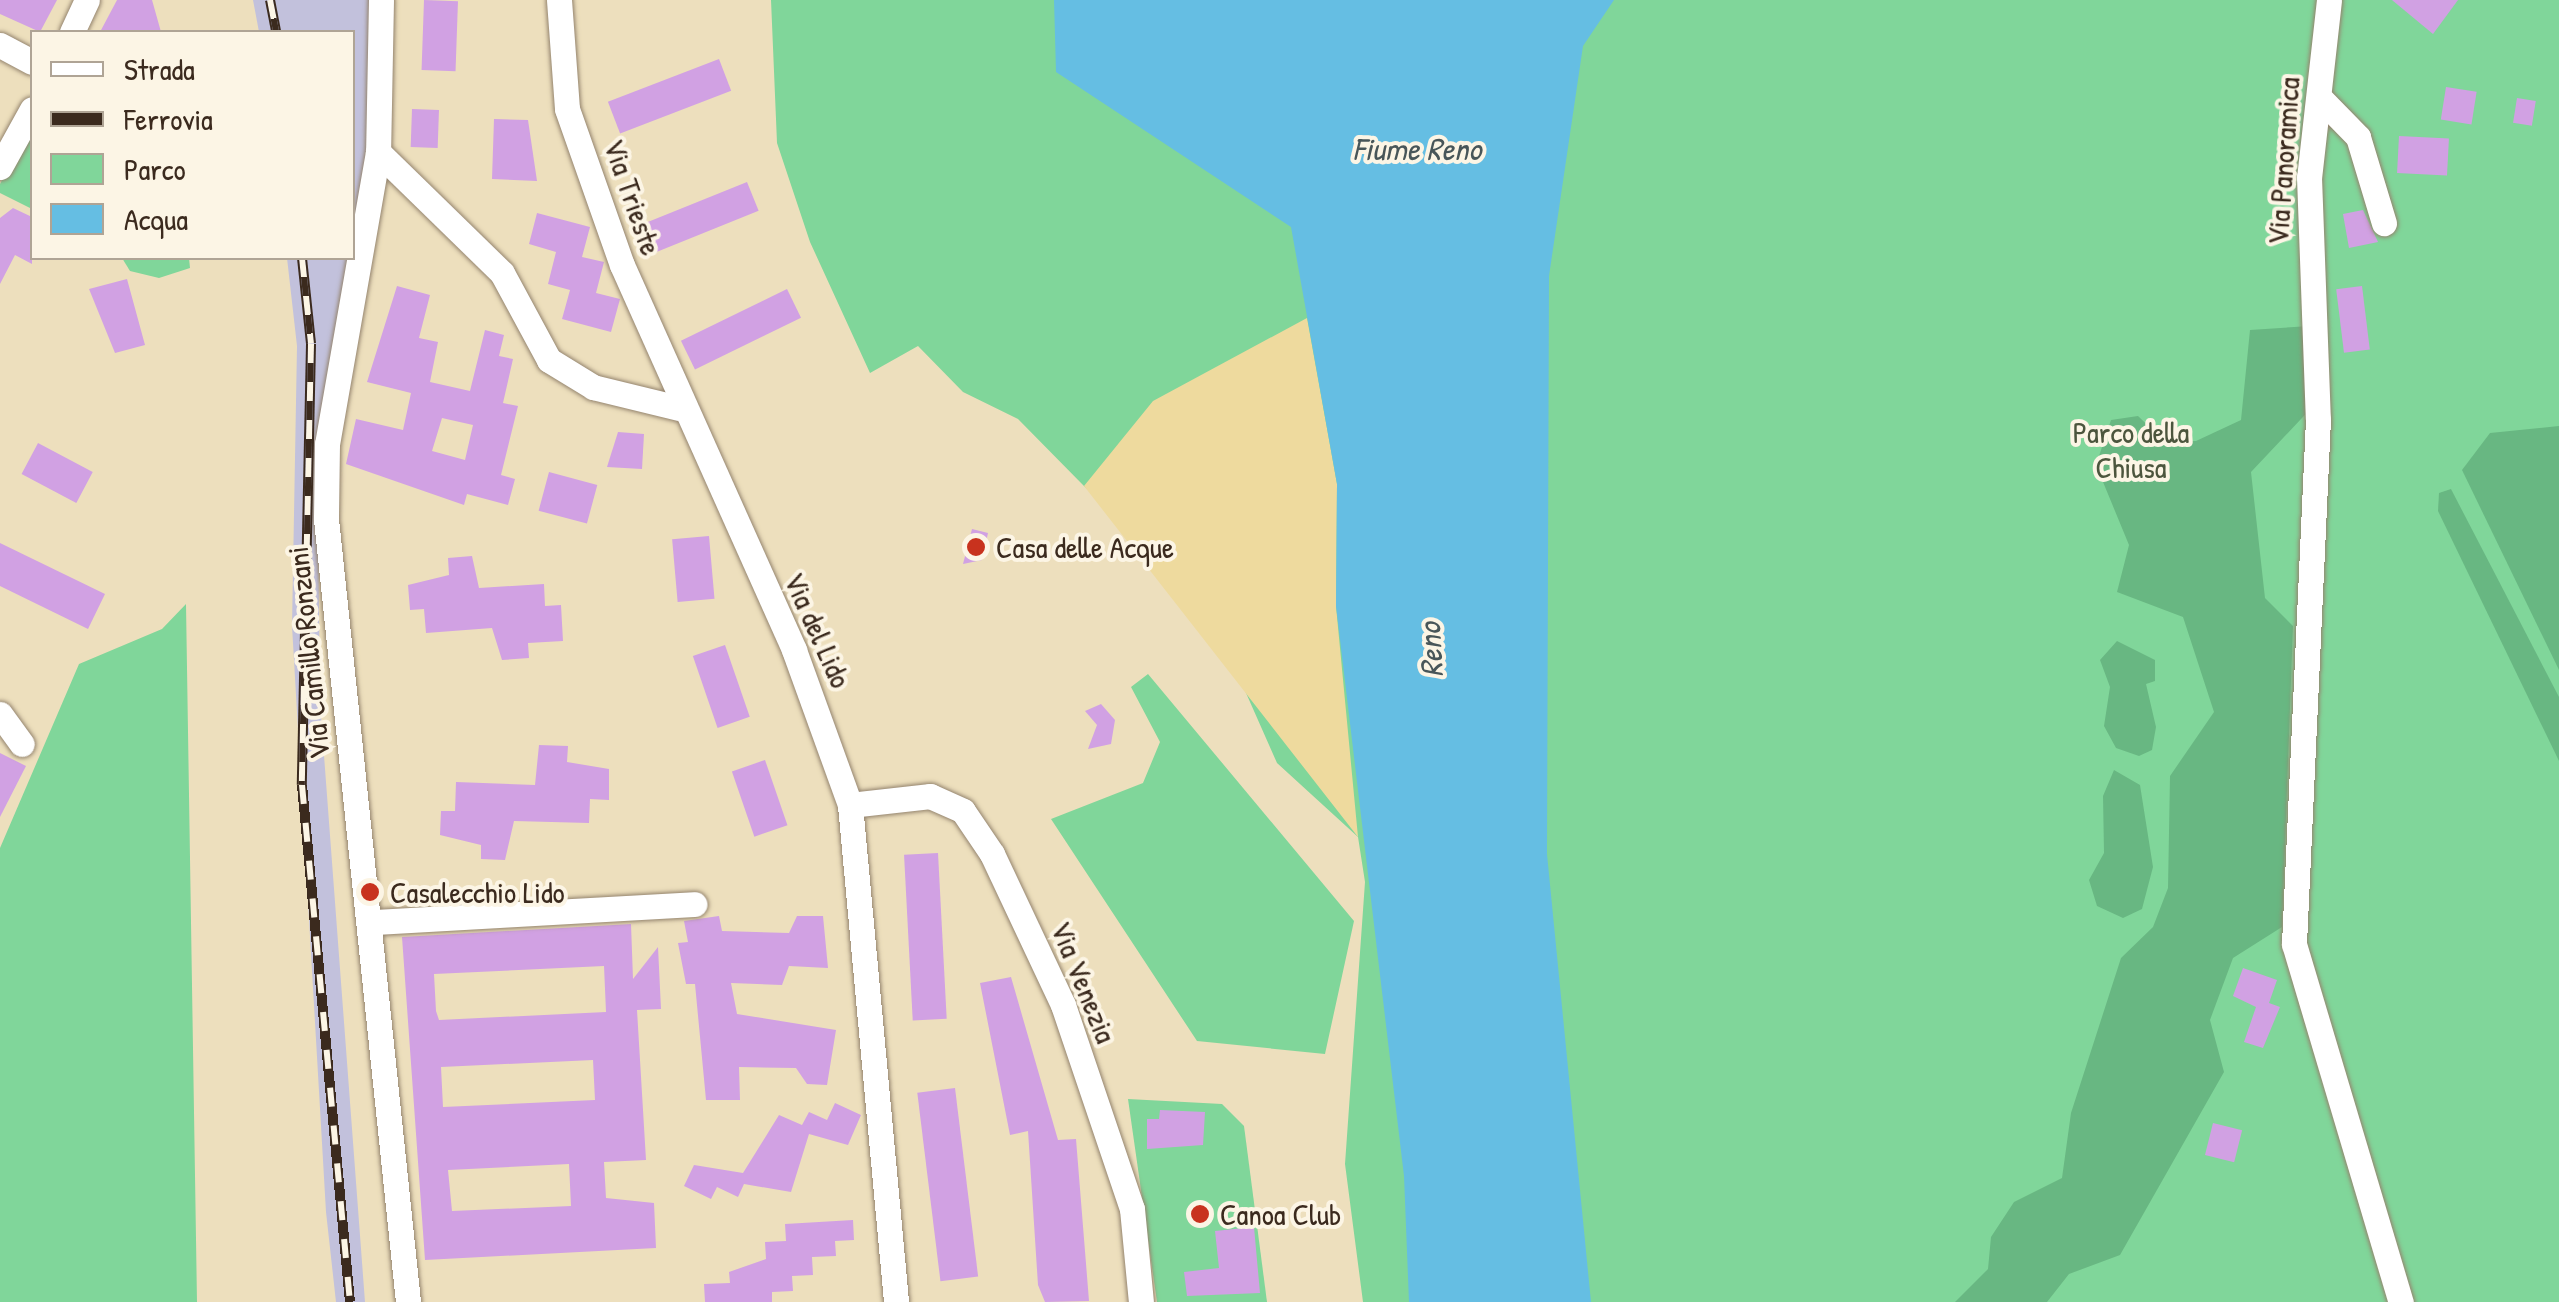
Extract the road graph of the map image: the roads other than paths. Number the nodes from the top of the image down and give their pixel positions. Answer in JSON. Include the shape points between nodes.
{"nodes":[{"id":1,"x":88,"y":0,"type":"edge"},
{"id":2,"x":380,"y":0,"type":"edge"},
{"id":3,"x":559,"y":0,"type":"edge"},
{"id":4,"x":2328,"y":0,"type":"edge"},
{"id":5,"x":73,"y":30,"type":"edge"},
{"id":6,"x":0,"y":45,"type":"edge"},
{"id":7,"x":30,"y":61,"type":"edge"},
{"id":8,"x":2319,"y":97,"type":"junction"},
{"id":9,"x":30,"y":113,"type":"edge"},
{"id":10,"x":378,"y":152,"type":"junction"},
{"id":11,"x":0,"y":167,"type":"edge"},
{"id":12,"x":2384,"y":222,"type":"dead end"},
{"id":13,"x":679,"y":408,"type":"junction"},
{"id":14,"x":0,"y":714,"type":"edge"},
{"id":15,"x":22,"y":744,"type":"dead end"},
{"id":16,"x":850,"y":805,"type":"junction"},
{"id":17,"x":694,"y":904,"type":"dead end"},
{"id":18,"x":374,"y":922,"type":"junction"},
{"id":19,"x":408,"y":1302,"type":"edge"},
{"id":20,"x":896,"y":1302,"type":"edge"},
{"id":21,"x":1141,"y":1302,"type":"edge"},
{"id":22,"x":2401,"y":1302,"type":"edge"}],
"edges":[{"from":1,"to":5,"type":"street"},
{"from":2,"to":10,"type":"street","name":"Via Camillo Ronzani"},
{"from":3,"to":13,"type":"street","name":"Via Trieste","via":[[568,108]]},
{"from":4,"to":8,"type":"street","name":"Via Panoramica"},
{"from":6,"to":7,"type":"street"},
{"from":8,"to":12,"type":"street","via":[[2358,137]]},
{"from":8,"to":22,"type":"street","name":"Via Panoramica","via":[[2310,326],[2318,419],[2294,944]]},
{"from":9,"to":11,"type":"street"},
{"from":10,"to":13,"type":"street","via":[[502,273],[548,360],[593,387]]},
{"from":10,"to":18,"type":"street","name":"Via Camillo Ronzani","via":[[327,444],[326,500]]},
{"from":13,"to":16,"type":"street","name":"Via del Lido","via":[[794,650]]},
{"from":14,"to":15,"type":"street"},
{"from":16,"to":20,"type":"street","name":"Via del Lido"},
{"from":16,"to":21,"type":"street","name":"Via Venezia","via":[[930,796],[962,811],[992,854],[1063,1006],[1132,1209]]},
{"from":17,"to":18,"type":"street"},
{"from":18,"to":19,"type":"street","name":"Via Camillo Ronzani"}]}
